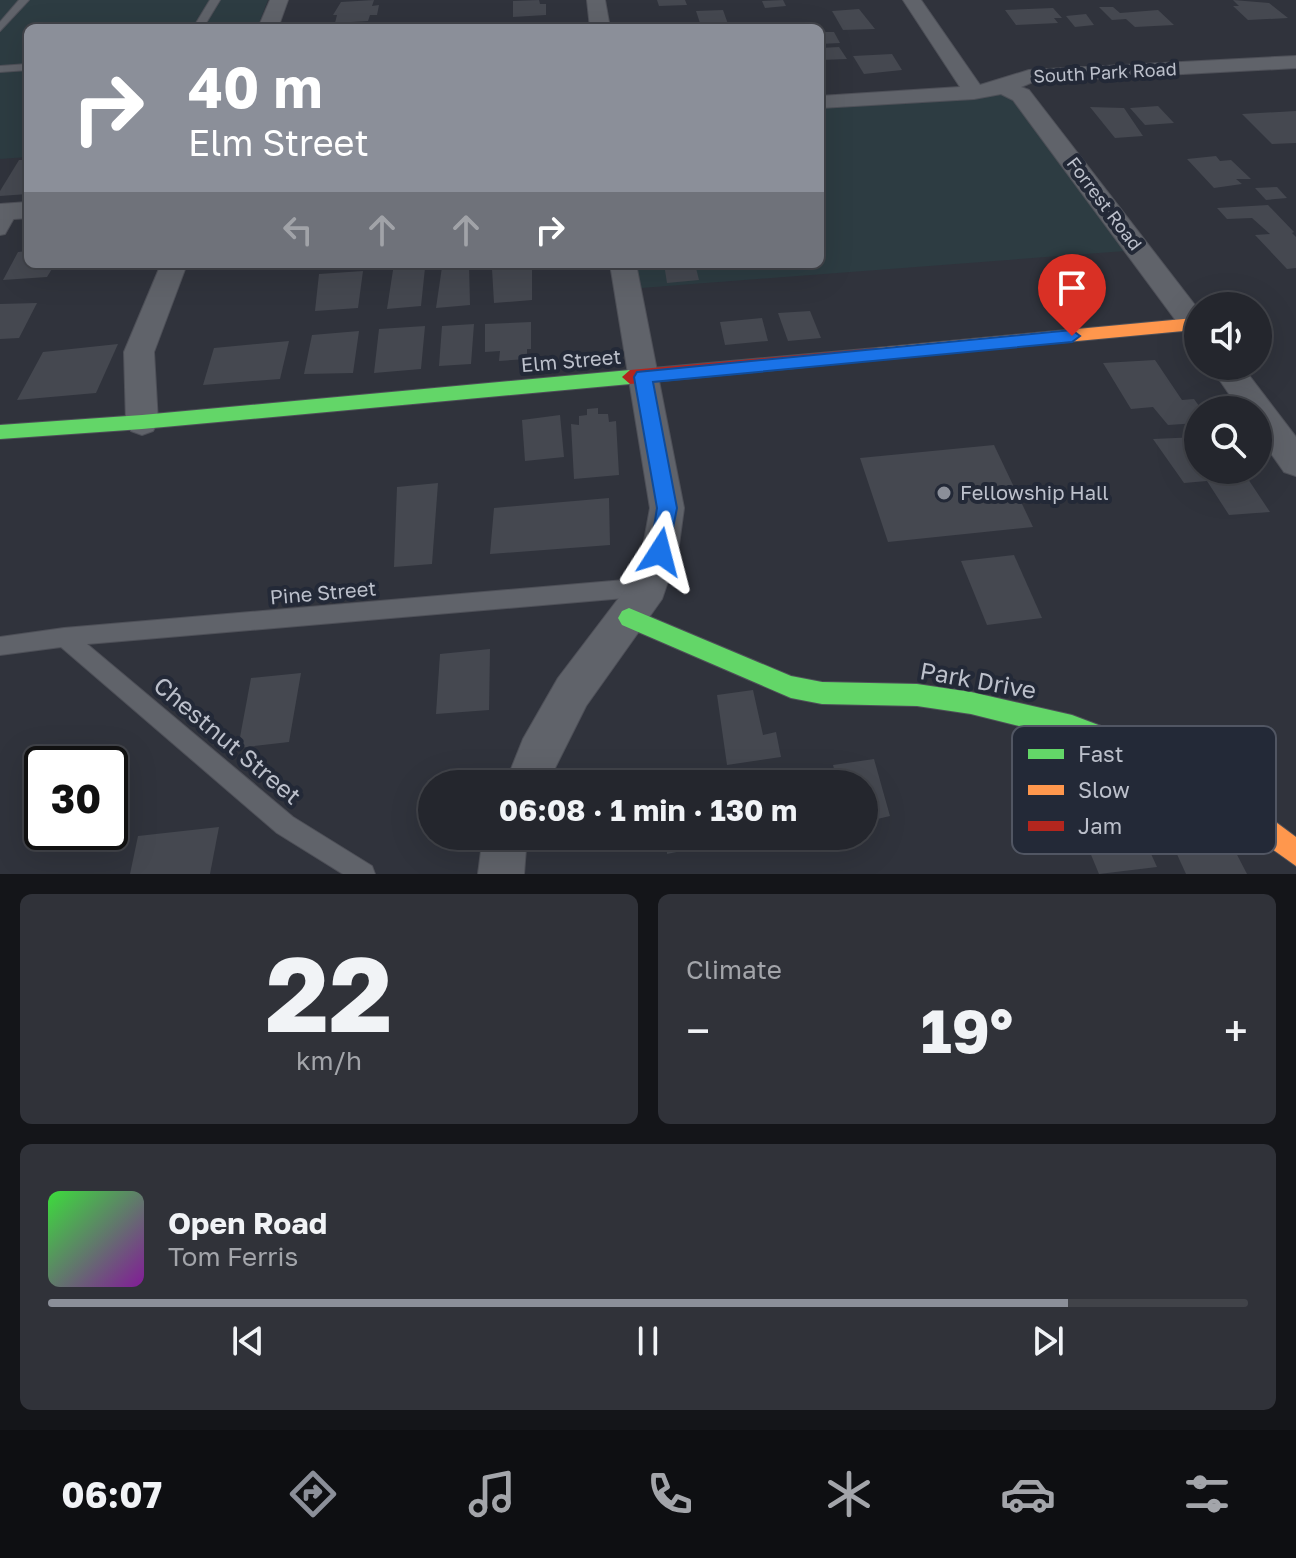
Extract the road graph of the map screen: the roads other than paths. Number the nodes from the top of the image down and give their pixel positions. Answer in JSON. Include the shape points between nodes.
{"nodes":[{"id":1,"x":24,"y":0,"type":"edge"},
{"id":2,"x":215,"y":0,"type":"edge"},
{"id":3,"x":279,"y":0,"type":"edge"},
{"id":4,"x":596,"y":0,"type":"edge"},
{"id":5,"x":912,"y":0,"type":"edge"},
{"id":6,"x":200,"y":24,"type":"edge"},
{"id":7,"x":270,"y":24,"type":"edge"},
{"id":8,"x":599,"y":24,"type":"edge"},
{"id":9,"x":0,"y":28,"type":"edge"},
{"id":10,"x":1296,"y":62,"type":"edge"},
{"id":11,"x":24,"y":67,"type":"edge"},
{"id":12,"x":0,"y":69,"type":"edge"},
{"id":13,"x":1003,"y":87,"type":"junction"},
{"id":14,"x":974,"y":93,"type":"junction"},
{"id":15,"x":824,"y":102,"type":"edge"},
{"id":16,"x":172,"y":268,"type":"edge"},
{"id":17,"x":624,"y":268,"type":"edge"},
{"id":18,"x":1184,"y":311,"type":"edge"},
{"id":19,"x":1184,"y":328,"type":"edge"},
{"id":20,"x":643,"y":377,"type":"junction"},
{"id":21,"x":142,"y":422,"type":"junction"},
{"id":22,"x":1272,"y":429,"type":"edge"},
{"id":23,"x":0,"y":432,"type":"edge"},
{"id":24,"x":1296,"y":462,"type":"edge"},
{"id":25,"x":649,"y":587,"type":"junction"},
{"id":26,"x":629,"y":618,"type":"junction"},
{"id":27,"x":64,"y":637,"type":"junction"},
{"id":28,"x":0,"y":646,"type":"edge"},
{"id":29,"x":1077,"y":726,"type":"edge"},
{"id":30,"x":532,"y":770,"type":"edge"},
{"id":31,"x":1276,"y":837,"type":"edge"},
{"id":32,"x":504,"y":850,"type":"edge"},
{"id":33,"x":1296,"y":853,"type":"edge"},
{"id":34,"x":364,"y":874,"type":"edge"},
{"id":35,"x":501,"y":874,"type":"edge"}],
"edges":[{"from":1,"to":9,"type":"lane"},
{"from":2,"to":6,"type":"lane"},
{"from":3,"to":7,"type":"street"},
{"from":4,"to":8,"type":"street"},
{"from":5,"to":14,"type":"street"},
{"from":10,"to":13,"type":"street","name":"South Park Road","via":[[1029,76]]},
{"from":11,"to":12,"type":"lane"},
{"from":13,"to":14,"type":"street","name":"South Park Road"},
{"from":13,"to":18,"type":"street","name":"Forrest Road","via":[[1021,95]]},
{"from":14,"to":15,"type":"street","name":"South Park Road"},
{"from":16,"to":21,"type":"street","via":[[139,352]]},
{"from":17,"to":20,"type":"street"},
{"from":19,"to":20,"type":"street","name":"Elm Street"},
{"from":20,"to":21,"type":"street","name":"Elm Street"},
{"from":20,"to":25,"type":"street","via":[[667,508]]},
{"from":21,"to":23,"type":"street","name":"Elm Street"},
{"from":22,"to":24,"type":"street"},
{"from":25,"to":26,"type":"street"},
{"from":25,"to":27,"type":"lane","name":"Pine Street"},
{"from":26,"to":29,"type":"street","name":"Park Drive","via":[[790,686],[819,693],[905,693],[980,702]]},
{"from":26,"to":30,"type":"street","via":[[572,692]]},
{"from":27,"to":28,"type":"lane","name":"Pine Street"},
{"from":27,"to":34,"type":"lane","name":"Chestnut Street","via":[[285,825]]},
{"from":31,"to":33,"type":"street","name":"Park Drive"},
{"from":32,"to":35,"type":"street"}]}
